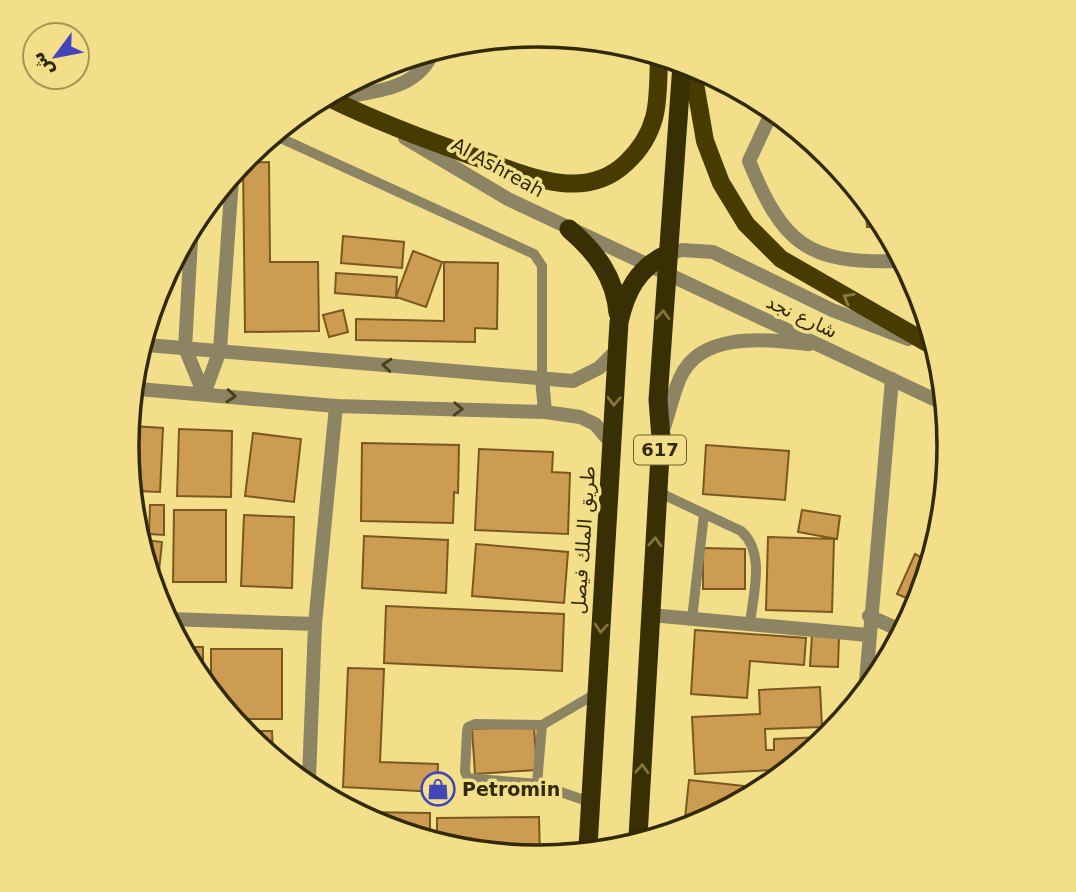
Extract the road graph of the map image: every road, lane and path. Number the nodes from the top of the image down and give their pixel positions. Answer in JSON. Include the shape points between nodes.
{"nodes":[{"id":1,"x":425,"y":64,"type":"edge"},
{"id":2,"x":659,"y":66,"type":"edge"},
{"id":3,"x":681,"y":74,"type":"edge"},
{"id":4,"x":694,"y":79,"type":"edge"},
{"id":5,"x":348,"y":96,"type":"edge"},
{"id":6,"x":338,"y":102,"type":"edge"},
{"id":7,"x":768,"y":120,"type":"edge"},
{"id":8,"x":384,"y":125,"type":"junction"},
{"id":9,"x":284,"y":139,"type":"edge"},
{"id":10,"x":231,"y":192,"type":"edge"},
{"id":11,"x":569,"y":229,"type":"junction"},
{"id":12,"x":190,"y":252,"type":"edge"},
{"id":13,"x":667,"y":254,"type":"junction"},
{"id":14,"x":891,"y":261,"type":"edge"},
{"id":15,"x":646,"y":266,"type":"junction"},
{"id":16,"x":666,"y":275,"type":"junction"},
{"id":17,"x":619,"y":322,"type":"junction"},
{"id":18,"x":922,"y":341,"type":"edge"},
{"id":19,"x":923,"y":343,"type":"edge"},
{"id":20,"x":152,"y":345,"type":"edge"},
{"id":21,"x":821,"y":345,"type":"junction"},
{"id":22,"x":185,"y":348,"type":"junction"},
{"id":23,"x":220,"y":350,"type":"junction"},
{"id":24,"x":616,"y":351,"type":"junction"},
{"id":25,"x":542,"y":378,"type":"junction"},
{"id":26,"x":892,"y":379,"type":"junction"},
{"id":27,"x":144,"y":389,"type":"edge"},
{"id":28,"x":204,"y":394,"type":"junction"},
{"id":29,"x":934,"y":399,"type":"edge"},
{"id":30,"x":335,"y":406,"type":"junction"},
{"id":31,"x":545,"y":412,"type":"junction"},
{"id":32,"x":661,"y":438,"type":"junction"},
{"id":33,"x":612,"y":444,"type":"junction"},
{"id":34,"x":658,"y":492,"type":"junction"},
{"id":35,"x":704,"y":514,"type":"junction"},
{"id":36,"x":651,"y":615,"type":"junction"},
{"id":37,"x":869,"y":616,"type":"junction"},
{"id":38,"x":179,"y":619,"type":"edge"},
{"id":39,"x":692,"y":619,"type":"junction"},
{"id":40,"x":315,"y":624,"type":"junction"},
{"id":41,"x":750,"y":624,"type":"junction"},
{"id":42,"x":893,"y":627,"type":"edge"},
{"id":43,"x":868,"y":635,"type":"junction"},
{"id":44,"x":866,"y":673,"type":"edge"},
{"id":45,"x":597,"y":693,"type":"junction"},
{"id":46,"x":542,"y":725,"type":"junction"},
{"id":47,"x":309,"y":773,"type":"edge"},
{"id":48,"x":537,"y":784,"type":"junction"},
{"id":49,"x":590,"y":802,"type":"junction"},
{"id":50,"x":638,"y":832,"type":"edge"},
{"id":51,"x":587,"y":841,"type":"edge"}],
"edges":[{"from":1,"to":5,"type":"street","via":[[414,78],[398,86]]},
{"from":2,"to":8,"type":"main road","via":[[655,117],[646,141],[615,174],[595,182],[543,181]]},
{"from":3,"to":13,"type":"highway","number":"617"},
{"from":18,"to":4,"type":"main road","one_way":true,"via":[[782,259],[747,224],[721,183],[705,141]]},
{"from":6,"to":8,"type":"main road","name":"Al Ashreah"},
{"from":7,"to":14,"type":"street","via":[[749,161],[786,232],[814,251],[863,262]]},
{"from":8,"to":11,"type":"street","name":"Al Ashreah","via":[[508,199]]},
{"from":9,"to":25,"type":"lane","via":[[534,254],[542,266]]},
{"from":10,"to":23,"type":"street"},
{"from":11,"to":15,"type":"street","name":"Al Ashreah"},
{"from":11,"to":17,"type":"highway","via":[[586,243],[612,280]]},
{"from":12,"to":22,"type":"street"},
{"from":13,"to":15,"type":"highway","name":"طريق الملك فيصل","number":"617"},
{"from":13,"to":16,"type":"highway","number":"617"},
{"from":13,"to":19,"type":"street","name":"شارع نجد","via":[[682,250],[713,253],[832,310]]},
{"from":15,"to":16,"type":"street","name":"شارع نجد"},
{"from":15,"to":17,"type":"highway","name":"طريق الملك فيصل","number":"617","via":[[628,293]]},
{"from":16,"to":21,"type":"street","name":"شارع نجد"},
{"from":32,"to":16,"type":"highway","number":"617","one_way":true,"via":[[658,400]]},
{"from":17,"to":24,"type":"highway","name":"طريق الملك فيصل","number":"617"},
{"from":20,"to":22,"type":"street"},
{"from":21,"to":26,"type":"street","name":"شارع نجد"},
{"from":21,"to":32,"type":"street","via":[[751,339],[713,348],[681,375]]},
{"from":22,"to":23,"type":"street"},
{"from":22,"to":28,"type":"street"},
{"from":25,"to":23,"type":"street","one_way":true},
{"from":23,"to":28,"type":"street"},
{"from":24,"to":25,"type":"street","via":[[587,376],[573,381]]},
{"from":24,"to":33,"type":"highway","name":"طريق الملك فيصل","number":"617","one_way":true},
{"from":25,"to":31,"type":"street"},
{"from":26,"to":29,"type":"street","name":"شارع نجد"},
{"from":26,"to":37,"type":"street"},
{"from":27,"to":28,"type":"street"},
{"from":28,"to":30,"type":"street","one_way":true},
{"from":30,"to":31,"type":"street","one_way":true},
{"from":30,"to":40,"type":"street"},
{"from":31,"to":33,"type":"street","via":[[580,417],[595,425]]},
{"from":32,"to":34,"type":"highway","number":"617"},
{"from":33,"to":45,"type":"highway","name":"طريق الملك فيصل","number":"617","one_way":true},
{"from":34,"to":35,"type":"lane"},
{"from":36,"to":34,"type":"highway","number":"617","one_way":true},
{"from":35,"to":39,"type":"lane"},
{"from":35,"to":41,"type":"lane","via":[[752,541],[756,552]]},
{"from":36,"to":39,"type":"street"},
{"from":50,"to":36,"type":"highway","number":"617","one_way":true},
{"from":37,"to":42,"type":"street"},
{"from":37,"to":43,"type":"street"},
{"from":38,"to":40,"type":"street"},
{"from":39,"to":41,"type":"street"},
{"from":40,"to":47,"type":"street"},
{"from":41,"to":43,"type":"street"},
{"from":43,"to":44,"type":"street"},
{"from":45,"to":46,"type":"lane"},
{"from":45,"to":49,"type":"highway","name":"طريق الملك فيصل","number":"617"},
{"from":46,"to":48,"type":"lane"},
{"from":46,"to":48,"type":"lane","via":[[475,724],[467,732],[468,778]]},
{"from":48,"to":49,"type":"lane"},
{"from":49,"to":51,"type":"highway","name":"طريق الملك فيصل","number":"617"}]}
